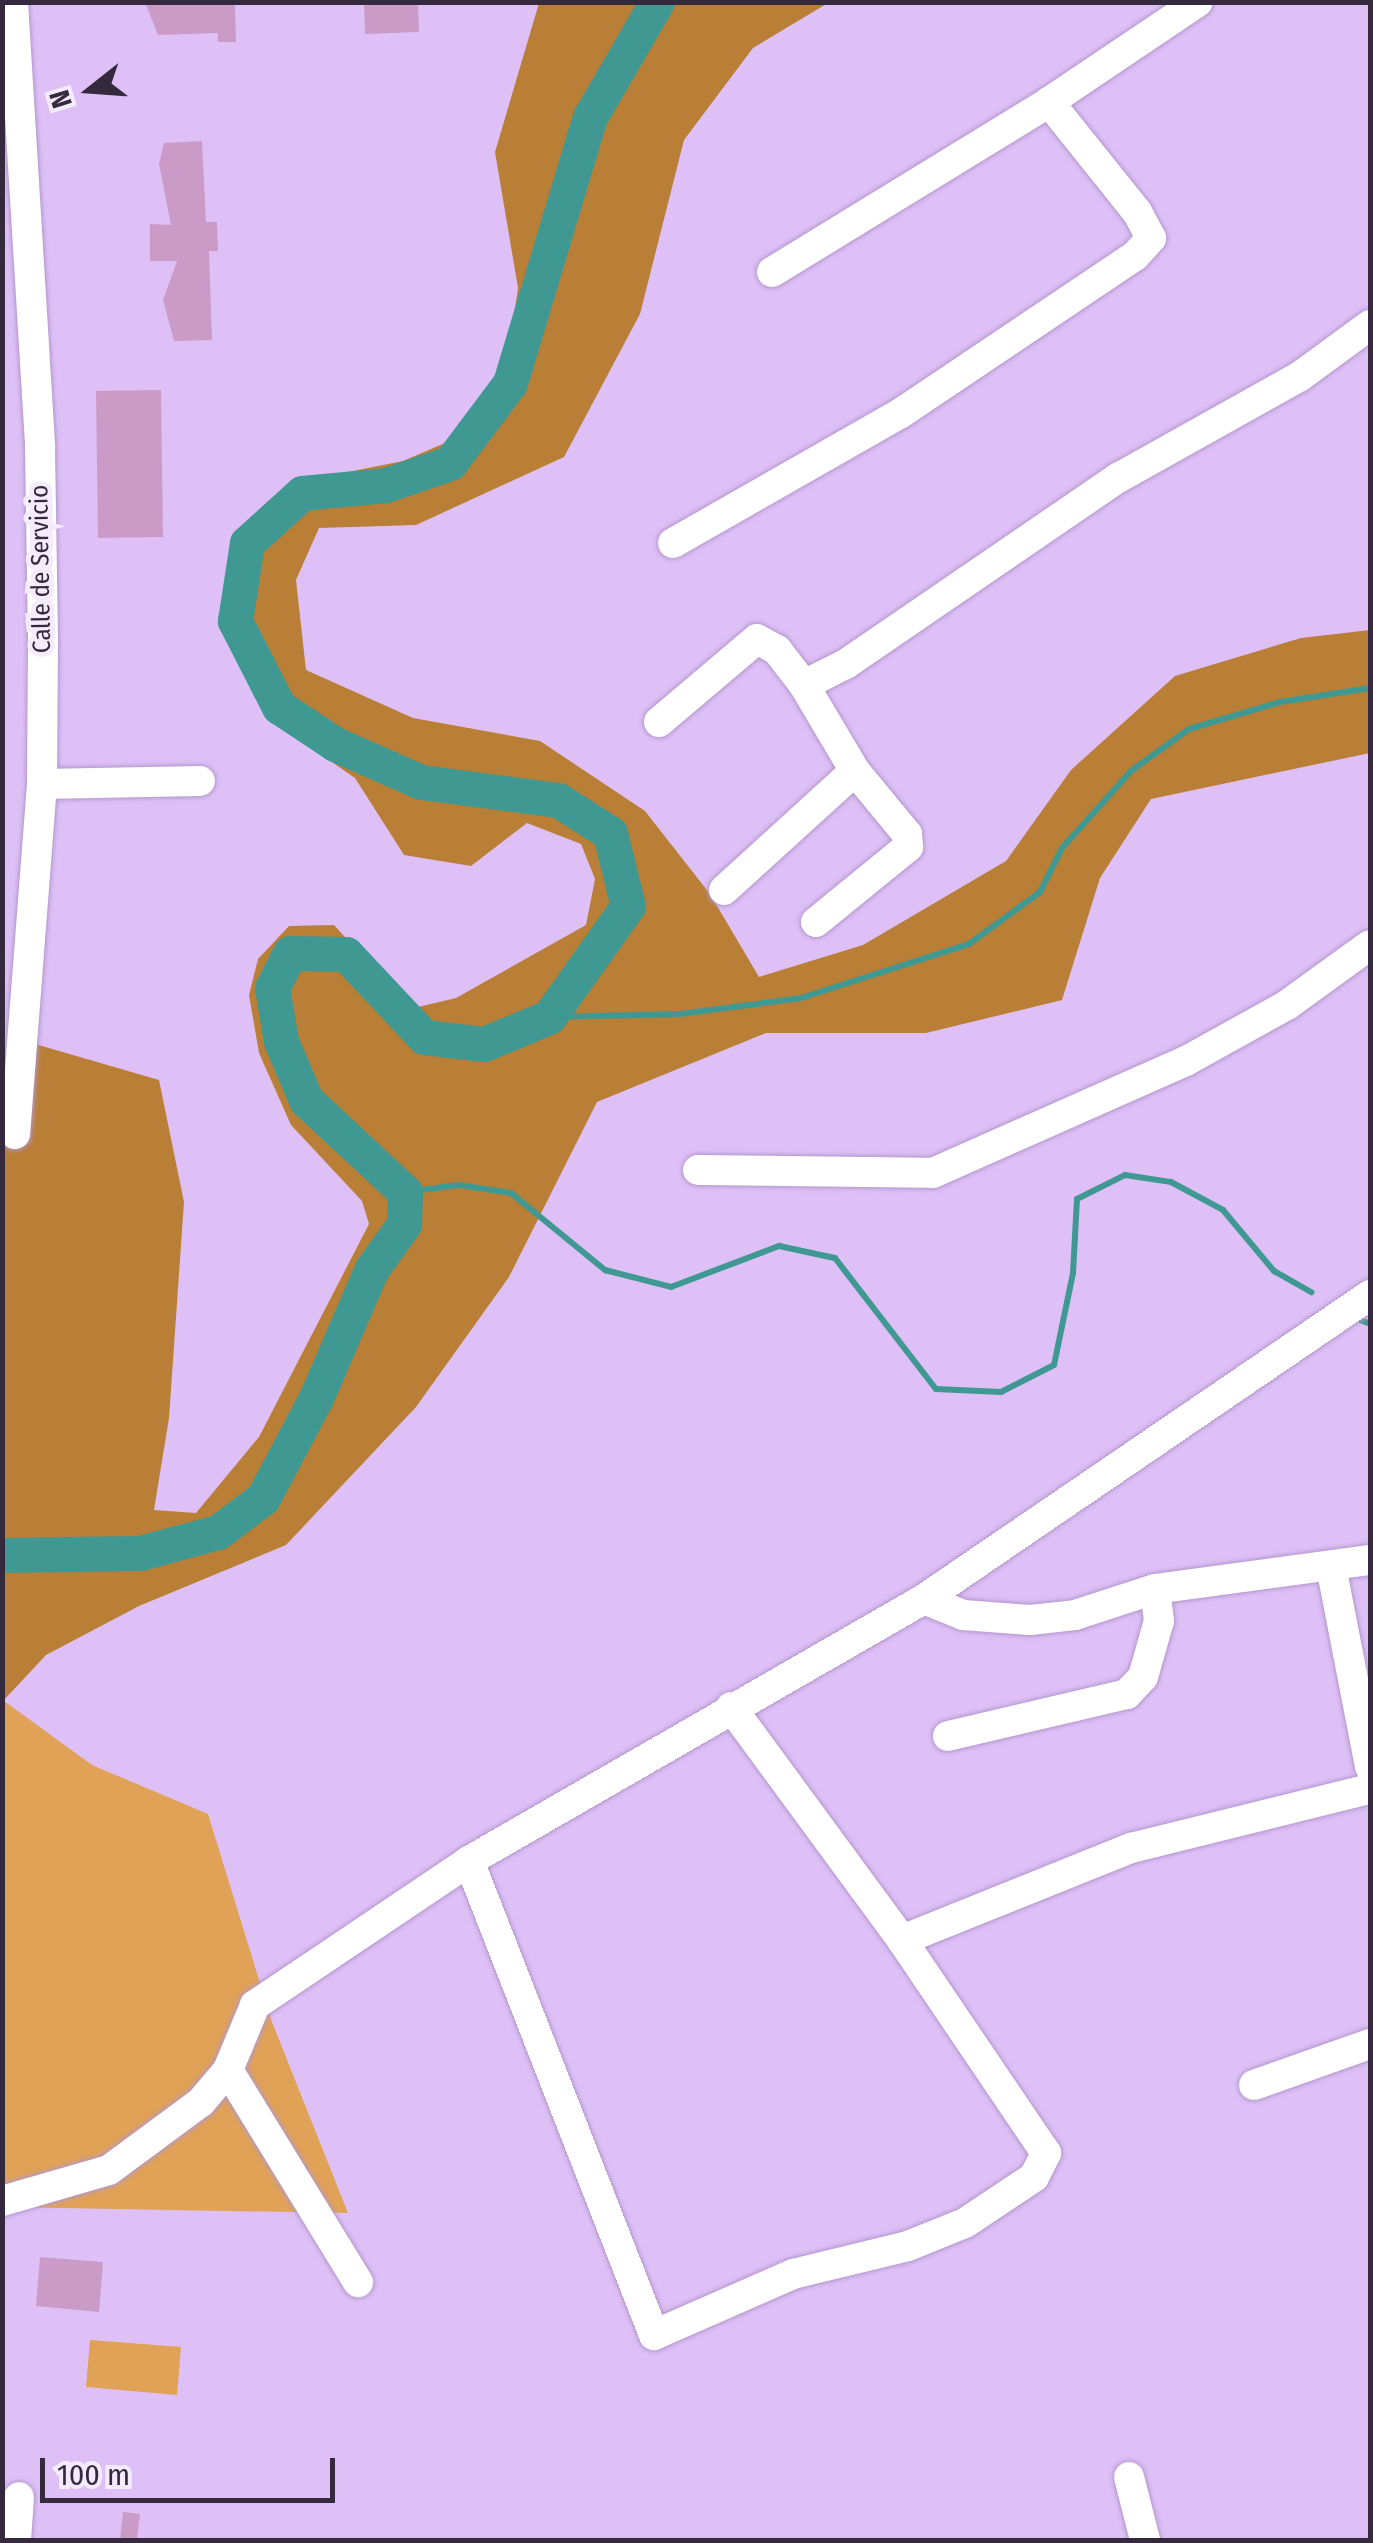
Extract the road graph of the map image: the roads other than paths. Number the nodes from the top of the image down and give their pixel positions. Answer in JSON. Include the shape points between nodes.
{"nodes":[{"id":1,"x":13,"y":2,"type":"edge"},
{"id":2,"x":1198,"y":2,"type":"edge"},
{"id":3,"x":1049,"y":102,"type":"junction"},
{"id":4,"x":772,"y":272,"type":"dead end"},
{"id":5,"x":1370,"y":325,"type":"edge"},
{"id":6,"x":674,"y":543,"type":"dead end"},
{"id":7,"x":804,"y":686,"type":"junction"},
{"id":8,"x":660,"y":722,"type":"dead end"},
{"id":9,"x":855,"y":770,"type":"junction"},
{"id":10,"x":200,"y":781,"type":"dead end"},
{"id":11,"x":42,"y":784,"type":"junction"},
{"id":12,"x":724,"y":890,"type":"dead end"},
{"id":13,"x":816,"y":922,"type":"dead end"},
{"id":14,"x":1370,"y":945,"type":"edge"},
{"id":15,"x":15,"y":1134,"type":"dead end"},
{"id":16,"x":698,"y":1170,"type":"dead end"},
{"id":17,"x":1370,"y":1294,"type":"edge"},
{"id":18,"x":1370,"y":1560,"type":"edge"},
{"id":19,"x":1331,"y":1566,"type":"junction"},
{"id":20,"x":1155,"y":1590,"type":"junction"},
{"id":21,"x":924,"y":1599,"type":"junction"},
{"id":22,"x":730,"y":1707,"type":"junction"},
{"id":23,"x":948,"y":1736,"type":"dead end"},
{"id":24,"x":1370,"y":1767,"type":"edge"},
{"id":25,"x":1370,"y":1789,"type":"edge"},
{"id":26,"x":469,"y":1861,"type":"junction"},
{"id":27,"x":902,"y":1940,"type":"junction"},
{"id":28,"x":1370,"y":2044,"type":"edge"},
{"id":29,"x":228,"y":2070,"type":"junction"},
{"id":30,"x":1254,"y":2085,"type":"dead end"},
{"id":31,"x":2,"y":2200,"type":"edge"},
{"id":32,"x":358,"y":2282,"type":"dead end"},
{"id":33,"x":1129,"y":2477,"type":"dead end"},
{"id":34,"x":19,"y":2498,"type":"dead end"},
{"id":35,"x":16,"y":2540,"type":"edge"},
{"id":36,"x":1145,"y":2540,"type":"edge"}],
"edges":[{"from":1,"to":11,"type":"street","name":"Calle de Servicio","via":[[40,448]]},
{"from":2,"to":3,"type":"street"},
{"from":3,"to":4,"type":"street"},
{"from":3,"to":6,"type":"street","via":[[1151,238],[1108,276],[901,413]]},
{"from":5,"to":7,"type":"street","via":[[1299,377],[1118,478]]},
{"from":7,"to":8,"type":"street","via":[[776,650],[757,639]]},
{"from":7,"to":9,"type":"street"},
{"from":9,"to":12,"type":"street"},
{"from":9,"to":13,"type":"street","via":[[907,834],[908,847]]},
{"from":10,"to":11,"type":"street"},
{"from":11,"to":15,"type":"street","name":"Calle de Servicio"},
{"from":14,"to":16,"type":"street","via":[[1287,1005],[1186,1061],[934,1173]]},
{"from":17,"to":21,"type":"street"},
{"from":18,"to":19,"type":"street"},
{"from":19,"to":20,"type":"street"},
{"from":19,"to":24,"type":"street"},
{"from":20,"to":21,"type":"street","via":[[1075,1615],[1030,1620],[963,1616]]},
{"from":20,"to":23,"type":"street","via":[[1158,1621],[1142,1677],[1127,1694]]},
{"from":21,"to":22,"type":"street"},
{"from":22,"to":26,"type":"street"},
{"from":22,"to":27,"type":"street"},
{"from":25,"to":27,"type":"street","via":[[1131,1848]]},
{"from":26,"to":27,"type":"street","via":[[654,2336],[793,2274],[908,2246],[965,2223],[1044,2167],[1046,2154]]},
{"from":26,"to":29,"type":"street","via":[[254,2005]]},
{"from":28,"to":30,"type":"street"},
{"from":29,"to":31,"type":"street","via":[[201,2102],[109,2170],[55,2191]]},
{"from":29,"to":32,"type":"street"},
{"from":33,"to":36,"type":"street"},
{"from":34,"to":35,"type":"street"}]}
